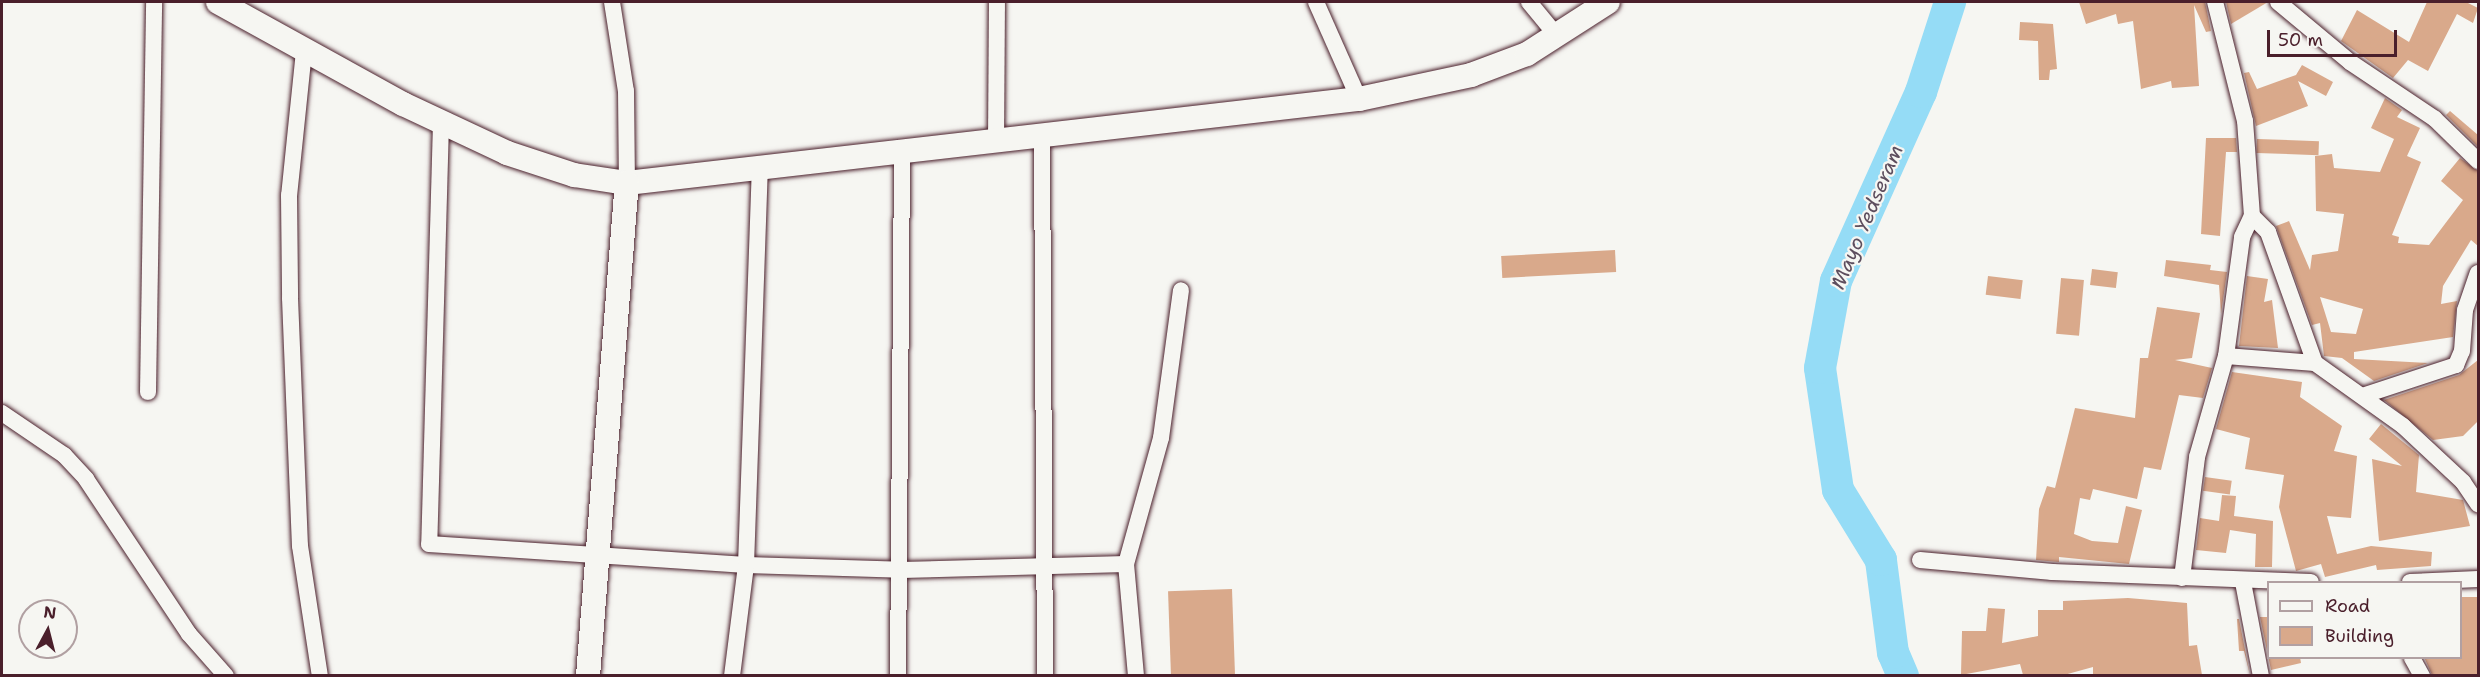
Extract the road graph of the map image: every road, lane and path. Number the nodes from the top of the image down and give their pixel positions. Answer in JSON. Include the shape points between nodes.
{"nodes":[{"id":1,"x":154,"y":2,"type":"edge"},
{"id":2,"x":218,"y":2,"type":"edge"},
{"id":3,"x":612,"y":2,"type":"edge"},
{"id":4,"x":997,"y":2,"type":"edge"},
{"id":5,"x":1316,"y":2,"type":"edge"},
{"id":6,"x":1529,"y":2,"type":"edge"},
{"id":7,"x":1608,"y":2,"type":"edge"},
{"id":8,"x":2215,"y":2,"type":"edge"},
{"id":9,"x":2278,"y":2,"type":"edge"},
{"id":10,"x":1557,"y":36,"type":"junction"},
{"id":11,"x":304,"y":51,"type":"junction"},
{"id":12,"x":1359,"y":99,"type":"junction"},
{"id":13,"x":441,"y":123,"type":"junction"},
{"id":14,"x":1042,"y":139,"type":"junction"},
{"id":15,"x":996,"y":142,"type":"junction"},
{"id":16,"x":902,"y":154,"type":"junction"},
{"id":17,"x":2478,"y":161,"type":"edge"},
{"id":18,"x":760,"y":169,"type":"junction"},
{"id":19,"x":627,"y":183,"type":"junction"},
{"id":20,"x":2252,"y":216,"type":"junction"},
{"id":21,"x":2478,"y":273,"type":"edge"},
{"id":22,"x":1181,"y":290,"type":"dead end"},
{"id":23,"x":2226,"y":356,"type":"junction"},
{"id":24,"x":2314,"y":363,"type":"junction"},
{"id":25,"x":148,"y":392,"type":"dead end"},
{"id":26,"x":2365,"y":394,"type":"junction"},
{"id":27,"x":2,"y":413,"type":"edge"},
{"id":28,"x":2478,"y":504,"type":"edge"},
{"id":29,"x":596,"y":556,"type":"junction"},
{"id":30,"x":1920,"y":560,"type":"dead end"},
{"id":31,"x":1125,"y":564,"type":"junction"},
{"id":32,"x":746,"y":565,"type":"junction"},
{"id":33,"x":1044,"y":567,"type":"junction"},
{"id":34,"x":900,"y":570,"type":"junction"},
{"id":35,"x":2182,"y":578,"type":"junction"},
{"id":36,"x":2478,"y":579,"type":"edge"},
{"id":37,"x":2433,"y":581,"type":"edge"},
{"id":38,"x":2243,"y":582,"type":"junction"},
{"id":39,"x":2267,"y":582,"type":"edge"},
{"id":40,"x":2413,"y":659,"type":"edge"},
{"id":41,"x":226,"y":675,"type":"edge"},
{"id":42,"x":320,"y":675,"type":"edge"},
{"id":43,"x":588,"y":675,"type":"edge"},
{"id":44,"x":732,"y":675,"type":"edge"},
{"id":45,"x":898,"y":675,"type":"edge"},
{"id":46,"x":1045,"y":675,"type":"edge"},
{"id":47,"x":1136,"y":675,"type":"edge"},
{"id":48,"x":2261,"y":675,"type":"edge"},
{"id":49,"x":2422,"y":675,"type":"edge"}],
"edges":[{"from":1,"to":25,"type":"street"},
{"from":2,"to":11,"type":"main road"},
{"from":3,"to":19,"type":"street","via":[[626,91]]},
{"from":4,"to":15,"type":"street"},
{"from":5,"to":12,"type":"street"},
{"from":6,"to":10,"type":"street"},
{"from":7,"to":10,"type":"main road"},
{"from":8,"to":20,"type":"street","via":[[2245,121]]},
{"from":9,"to":17,"type":"street","via":[[2350,62],[2435,119]]},
{"from":10,"to":12,"type":"main road","via":[[1471,75]]},
{"from":11,"to":13,"type":"main road"},
{"from":11,"to":42,"type":"street","via":[[289,195],[290,298],[300,546]]},
{"from":12,"to":14,"type":"main road"},
{"from":13,"to":19,"type":"main road","via":[[519,157],[593,179]]},
{"from":13,"to":29,"type":"street","via":[[429,544]]},
{"from":14,"to":15,"type":"main road"},
{"from":14,"to":33,"type":"street"},
{"from":15,"to":16,"type":"main road"},
{"from":16,"to":18,"type":"main road"},
{"from":16,"to":34,"type":"street"},
{"from":18,"to":19,"type":"main road"},
{"from":18,"to":32,"type":"street"},
{"from":19,"to":29,"type":"main road"},
{"from":20,"to":23,"type":"street","via":[[2242,237]]},
{"from":20,"to":24,"type":"street","via":[[2268,232]]},
{"from":21,"to":26,"type":"street","via":[[2464,310],[2462,351],[2456,365]]},
{"from":22,"to":31,"type":"street","via":[[1161,438]]},
{"from":23,"to":24,"type":"street"},
{"from":23,"to":35,"type":"street","via":[[2197,457]]},
{"from":24,"to":26,"type":"street"},
{"from":26,"to":28,"type":"street","via":[[2455,474]]},
{"from":27,"to":41,"type":"street","via":[[64,455],[86,479],[189,634]]},
{"from":29,"to":32,"type":"street"},
{"from":29,"to":43,"type":"main road"},
{"from":30,"to":35,"type":"street"},
{"from":31,"to":33,"type":"street"},
{"from":31,"to":47,"type":"street"},
{"from":32,"to":34,"type":"street"},
{"from":32,"to":44,"type":"street"},
{"from":33,"to":34,"type":"street"},
{"from":33,"to":46,"type":"street"},
{"from":34,"to":45,"type":"street"},
{"from":35,"to":38,"type":"street"},
{"from":36,"to":37,"type":"street"},
{"from":38,"to":39,"type":"street"},
{"from":38,"to":48,"type":"street"},
{"from":40,"to":49,"type":"street"}]}
